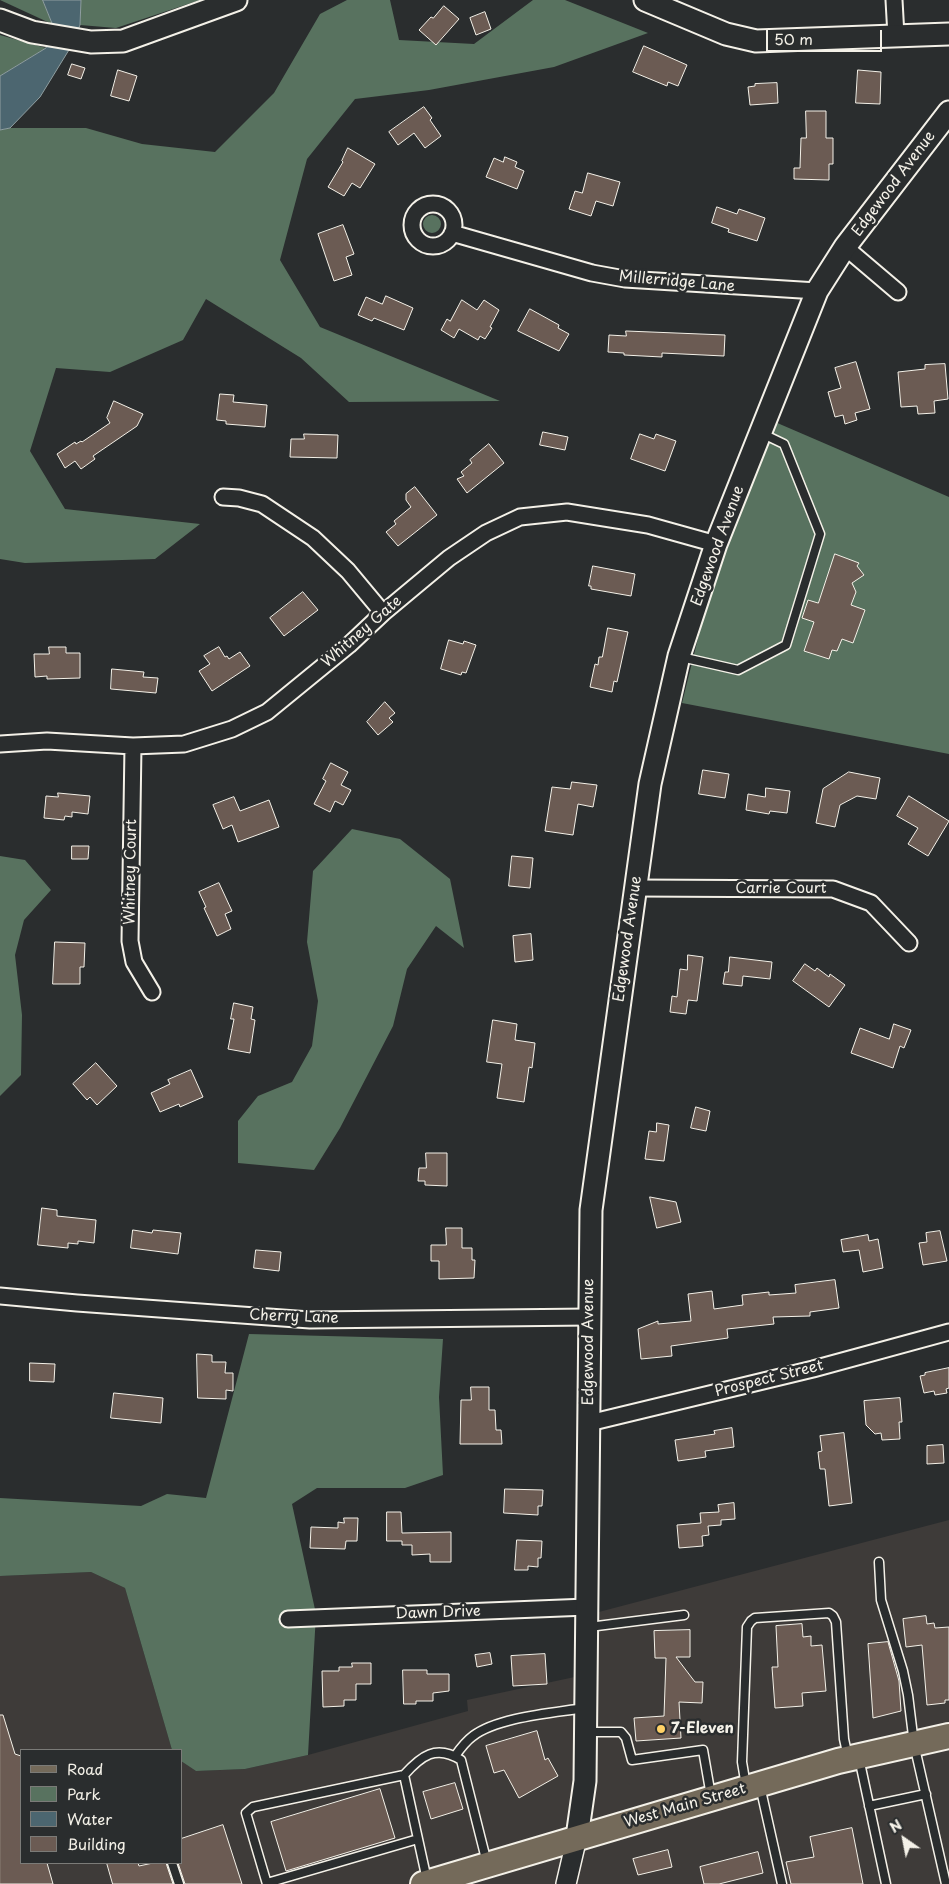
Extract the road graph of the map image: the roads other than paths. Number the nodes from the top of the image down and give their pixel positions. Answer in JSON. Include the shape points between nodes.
{"nodes":[{"id":1,"x":645,"y":0,"type":"edge"},
{"id":2,"x":894,"y":0,"type":"edge"},
{"id":3,"x":228,"y":2,"type":"edge"},
{"id":4,"x":0,"y":20,"type":"edge"},
{"id":5,"x":949,"y":34,"type":"edge"},
{"id":6,"x":896,"y":36,"type":"junction"},
{"id":7,"x":949,"y":112,"type":"edge"},
{"id":8,"x":452,"y":233,"type":"dead end"},
{"id":9,"x":846,"y":247,"type":"junction"},
{"id":10,"x":817,"y":291,"type":"junction"},
{"id":11,"x":898,"y":292,"type":"dead end"},
{"id":12,"x":761,"y":432,"type":"junction"},
{"id":13,"x":223,"y":497,"type":"dead end"},
{"id":14,"x":716,"y":544,"type":"junction"},
{"id":15,"x":383,"y":613,"type":"junction"},
{"id":16,"x":680,"y":656,"type":"junction"},
{"id":17,"x":0,"y":744,"type":"edge"},
{"id":18,"x":133,"y":746,"type":"junction"},
{"id":19,"x":634,"y":888,"type":"junction"},
{"id":20,"x":909,"y":943,"type":"dead end"},
{"id":21,"x":152,"y":992,"type":"dead end"},
{"id":22,"x":0,"y":1296,"type":"edge"},
{"id":23,"x":589,"y":1317,"type":"junction"},
{"id":24,"x":949,"y":1332,"type":"edge"},
{"id":25,"x":589,"y":1424,"type":"junction"},
{"id":26,"x":879,"y":1562,"type":"dead end"},
{"id":27,"x":684,"y":1615,"type":"dead end"},
{"id":28,"x":587,"y":1617,"type":"junction"},
{"id":29,"x":288,"y":1619,"type":"dead end"},
{"id":30,"x":586,"y":1708,"type":"junction"},
{"id":31,"x":586,"y":1732,"type":"junction"},
{"id":32,"x":949,"y":1736,"type":"edge"},
{"id":33,"x":914,"y":1744,"type":"junction"},
{"id":34,"x":455,"y":1756,"type":"junction"},
{"id":35,"x":854,"y":1758,"type":"junction"},
{"id":36,"x":404,"y":1775,"type":"junction"},
{"id":37,"x":753,"y":1786,"type":"junction"},
{"id":38,"x":926,"y":1794,"type":"junction"},
{"id":39,"x":712,"y":1798,"type":"junction"},
{"id":40,"x":869,"y":1806,"type":"junction"},
{"id":41,"x":577,"y":1838,"type":"junction"},
{"id":42,"x":418,"y":1840,"type":"junction"},
{"id":43,"x":172,"y":1864,"type":"edge"},
{"id":44,"x":488,"y":1864,"type":"junction"},
{"id":45,"x":455,"y":1879,"type":"edge"},
{"id":46,"x":425,"y":1883,"type":"edge"},
{"id":47,"x":179,"y":1884,"type":"edge"},
{"id":48,"x":267,"y":1884,"type":"edge"},
{"id":49,"x":566,"y":1884,"type":"edge"},
{"id":50,"x":782,"y":1884,"type":"edge"},
{"id":51,"x":886,"y":1884,"type":"edge"},
{"id":52,"x":946,"y":1884,"type":"edge"}],
"edges":[{"from":1,"to":6,"type":"main road","via":[[726,34],[756,41]]},
{"from":2,"to":6,"type":"street"},
{"from":3,"to":4,"type":"main road","via":[[123,41],[91,42],[32,32]]},
{"from":5,"to":6,"type":"main road"},
{"from":7,"to":9,"type":"main road","name":"Edgewood Avenue"},
{"from":8,"to":10,"type":"street","name":"Millerridge Lane","via":[[625,280]]},
{"from":9,"to":10,"type":"main road","name":"Edgewood Avenue"},
{"from":9,"to":11,"type":"street"},
{"from":10,"to":12,"type":"main road","name":"Edgewood Avenue"},
{"from":12,"to":14,"type":"main road","name":"Edgewood Avenue"},
{"from":12,"to":16,"type":"lane","via":[[784,444],[820,534],[786,645],[738,670]]},
{"from":13,"to":15,"type":"street","via":[[262,504],[313,538],[348,571]]},
{"from":14,"to":15,"type":"street","name":"Whitney Gate","via":[[648,525],[567,512],[520,517],[486,533],[449,558]]},
{"from":14,"to":16,"type":"main road","name":"Edgewood Avenue"},
{"from":15,"to":18,"type":"street","name":"Whitney Gate","via":[[267,712],[232,729],[184,744]]},
{"from":16,"to":19,"type":"main road","name":"Edgewood Avenue","via":[[650,784]]},
{"from":17,"to":18,"type":"street","name":"Whitney Gate","via":[[47,742]]},
{"from":18,"to":21,"type":"street","name":"Whitney Court","via":[[130,941],[134,962]]},
{"from":19,"to":20,"type":"street","name":"Carrie Court","via":[[833,889],[871,903]]},
{"from":19,"to":23,"type":"main road","name":"Edgewood Avenue","via":[[591,1210]]},
{"from":22,"to":23,"type":"street","name":"Cherry Lane","via":[[310,1320]]},
{"from":23,"to":25,"type":"main road","name":"Edgewood Avenue"},
{"from":24,"to":25,"type":"street","name":"Prospect Street"},
{"from":25,"to":28,"type":"main road","name":"Edgewood Avenue"},
{"from":26,"to":33,"type":"lane","via":[[881,1600],[903,1671]]},
{"from":27,"to":28,"type":"lane"},
{"from":28,"to":29,"type":"street","name":"Dawn Drive"},
{"from":28,"to":30,"type":"main road","name":"Edgewood Avenue"},
{"from":30,"to":31,"type":"main road","name":"Edgewood Avenue"},
{"from":30,"to":34,"type":"lane","via":[[517,1719],[485,1728],[472,1736]]},
{"from":31,"to":39,"type":"lane","via":[[621,1732],[632,1760],[702,1750]]},
{"from":31,"to":41,"type":"main road","name":"Edgewood Avenue","via":[[585,1781]]},
{"from":32,"to":33,"type":"main road","name":"West Main Street"},
{"from":33,"to":35,"type":"main road","name":"West Main Street"},
{"from":33,"to":38,"type":"lane"},
{"from":34,"to":36,"type":"lane","via":[[439,1752],[428,1755]]},
{"from":34,"to":44,"type":"lane","via":[[461,1760]]},
{"from":35,"to":37,"type":"main road","name":"West Main Street"},
{"from":35,"to":37,"type":"lane","via":[[844,1739],[833,1616],[829,1613],[755,1618],[747,1627],[742,1762]]},
{"from":35,"to":40,"type":"lane"},
{"from":36,"to":42,"type":"lane"},
{"from":36,"to":48,"type":"lane","via":[[253,1807],[246,1814]]},
{"from":37,"to":39,"type":"main road","name":"West Main Street"},
{"from":37,"to":50,"type":"lane"},
{"from":38,"to":40,"type":"lane"},
{"from":38,"to":52,"type":"lane"},
{"from":39,"to":41,"type":"main road","name":"West Main Street"},
{"from":40,"to":51,"type":"lane"},
{"from":41,"to":44,"type":"main road","name":"West Main Street"},
{"from":41,"to":49,"type":"street"},
{"from":42,"to":46,"type":"lane"},
{"from":42,"to":48,"type":"lane"},
{"from":43,"to":47,"type":"lane"},
{"from":44,"to":45,"type":"main road","name":"West Main Street"},
{"from":45,"to":46,"type":"main road","name":"West Main Street"}]}
